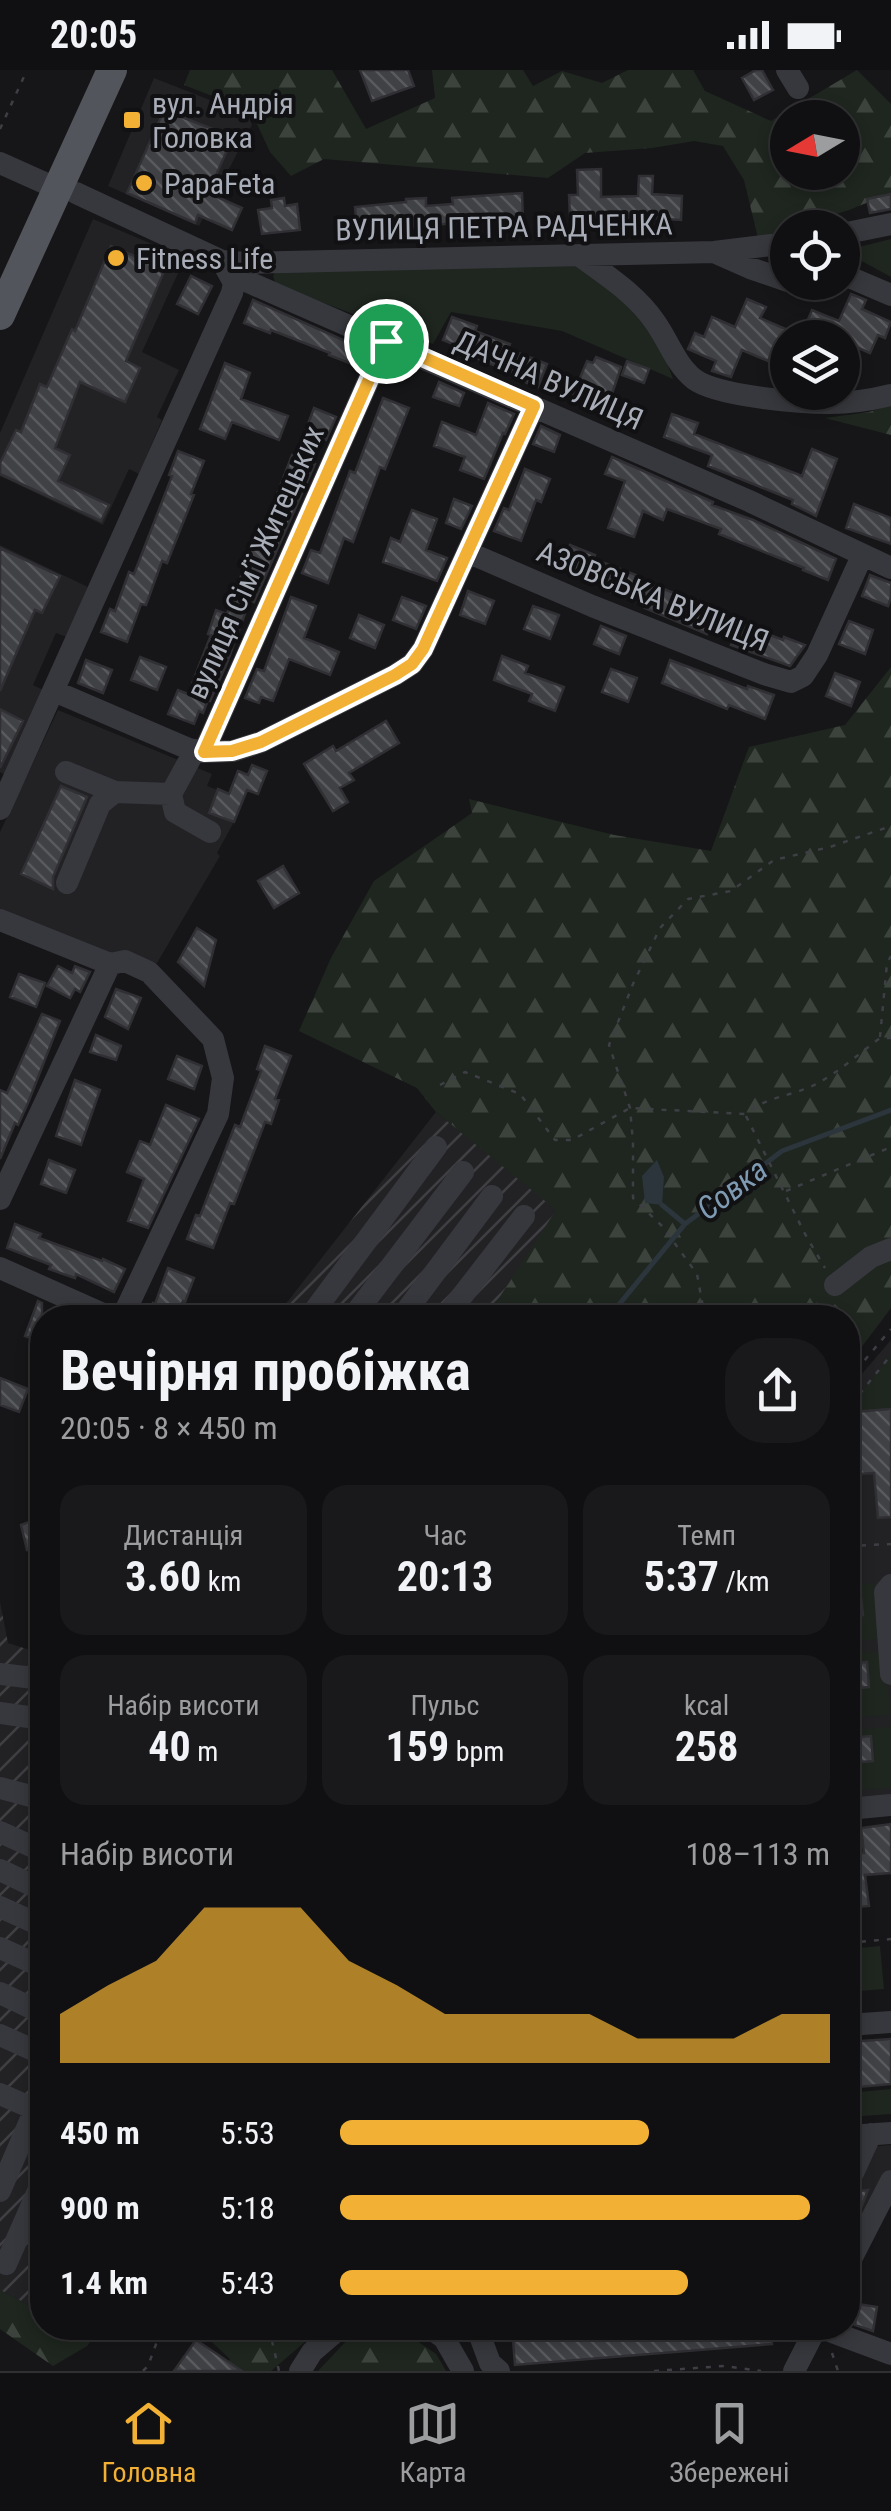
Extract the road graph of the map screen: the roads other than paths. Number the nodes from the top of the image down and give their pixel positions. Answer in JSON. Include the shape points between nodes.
{"nodes":[{"id":1,"x":112,"y":70,"type":"edge"},
{"id":2,"x":0,"y":162,"type":"edge"},
{"id":3,"x":67,"y":191,"type":"junction"},
{"id":4,"x":891,"y":224,"type":"edge"},
{"id":5,"x":860,"y":230,"type":"edge"},
{"id":6,"x":770,"y":245,"type":"edge"},
{"id":7,"x":714,"y":252,"type":"junction"},
{"id":8,"x":580,"y":256,"type":"junction"},
{"id":9,"x":222,"y":261,"type":"junction"},
{"id":10,"x":770,"y":275,"type":"edge"},
{"id":11,"x":860,"y":282,"type":"edge"},
{"id":12,"x":891,"y":295,"type":"edge"},
{"id":13,"x":0,"y":314,"type":"edge"},
{"id":14,"x":649,"y":314,"type":"junction"},
{"id":15,"x":678,"y":320,"type":"dead end"},
{"id":16,"x":386,"y":341,"type":"junction"},
{"id":17,"x":891,"y":395,"type":"edge"},
{"id":18,"x":534,"y":406,"type":"junction"},
{"id":19,"x":467,"y":552,"type":"junction"},
{"id":20,"x":862,"y":556,"type":"junction"},
{"id":21,"x":891,"y":568,"type":"edge"},
{"id":22,"x":54,"y":691,"type":"junction"},
{"id":23,"x":199,"y":751,"type":"junction"},
{"id":24,"x":66,"y":772,"type":"dead end"},
{"id":25,"x":115,"y":792,"type":"junction"},
{"id":26,"x":170,"y":794,"type":"junction"},
{"id":27,"x":1,"y":802,"type":"edge"},
{"id":28,"x":210,"y":832,"type":"dead end"},
{"id":29,"x":67,"y":882,"type":"dead end"},
{"id":30,"x":0,"y":920,"type":"edge"},
{"id":31,"x":110,"y":964,"type":"junction"},
{"id":32,"x":436,"y":1147,"type":"dead end"},
{"id":33,"x":463,"y":1172,"type":"dead end"},
{"id":34,"x":492,"y":1196,"type":"dead end"},
{"id":35,"x":0,"y":1199,"type":"edge"},
{"id":36,"x":524,"y":1216,"type":"dead end"},
{"id":37,"x":891,"y":1249,"type":"edge"},
{"id":38,"x":0,"y":1268,"type":"edge"},
{"id":39,"x":835,"y":1285,"type":"road end"},
{"id":40,"x":83,"y":1305,"type":"edge"},
{"id":41,"x":128,"y":1305,"type":"edge"},
{"id":42,"x":320,"y":1305,"type":"edge"},
{"id":43,"x":362,"y":1305,"type":"edge"},
{"id":44,"x":411,"y":1305,"type":"edge"},
{"id":45,"x":455,"y":1305,"type":"edge"},
{"id":46,"x":891,"y":1585,"type":"edge"},
{"id":47,"x":0,"y":1674,"type":"edge"},
{"id":48,"x":891,"y":1674,"type":"edge"},
{"id":49,"x":30,"y":1678,"type":"edge"},
{"id":50,"x":0,"y":1714,"type":"edge"},
{"id":51,"x":30,"y":1718,"type":"edge"},
{"id":52,"x":0,"y":1788,"type":"edge"},
{"id":53,"x":30,"y":1796,"type":"edge"},
{"id":54,"x":891,"y":1805,"type":"edge"},
{"id":55,"x":860,"y":1808,"type":"edge"},
{"id":56,"x":0,"y":1832,"type":"edge"},
{"id":57,"x":30,"y":1846,"type":"edge"},
{"id":58,"x":0,"y":1870,"type":"edge"},
{"id":59,"x":30,"y":1884,"type":"edge"},
{"id":60,"x":0,"y":1907,"type":"edge"},
{"id":61,"x":30,"y":1921,"type":"edge"},
{"id":62,"x":0,"y":1948,"type":"edge"},
{"id":63,"x":30,"y":1962,"type":"edge"},
{"id":64,"x":0,"y":1993,"type":"edge"},
{"id":65,"x":30,"y":2007,"type":"edge"},
{"id":66,"x":891,"y":2022,"type":"edge"},
{"id":67,"x":860,"y":2024,"type":"edge"},
{"id":68,"x":0,"y":2034,"type":"edge"},
{"id":69,"x":30,"y":2048,"type":"edge"},
{"id":70,"x":0,"y":2094,"type":"edge"},
{"id":71,"x":30,"y":2100,"type":"edge"},
{"id":72,"x":30,"y":2115,"type":"edge"},
{"id":73,"x":6,"y":2157,"type":"edge"},
{"id":74,"x":891,"y":2181,"type":"edge"},
{"id":75,"x":0,"y":2191,"type":"edge"},
{"id":76,"x":30,"y":2209,"type":"edge"},
{"id":77,"x":860,"y":2242,"type":"edge"},
{"id":78,"x":0,"y":2261,"type":"edge"},
{"id":79,"x":326,"y":2340,"type":"edge"},
{"id":80,"x":445,"y":2340,"type":"edge"},
{"id":81,"x":482,"y":2340,"type":"edge"},
{"id":82,"x":810,"y":2340,"type":"edge"},
{"id":83,"x":853,"y":2340,"type":"edge"},
{"id":84,"x":891,"y":2354,"type":"edge"},
{"id":85,"x":300,"y":2371,"type":"edge"},
{"id":86,"x":463,"y":2371,"type":"edge"},
{"id":87,"x":499,"y":2371,"type":"edge"},
{"id":88,"x":794,"y":2371,"type":"edge"}],
"edges":[{"from":1,"to":3,"type":"main road"},
{"from":2,"to":3,"type":"street","name":"ДАЧНА ВУЛИЦЯ"},
{"from":3,"to":9,"type":"street","name":"ДАЧНА ВУЛИЦЯ"},
{"from":3,"to":13,"type":"main road"},
{"from":4,"to":5,"type":"street"},
{"from":6,"to":7,"type":"street","name":"ВУЛИЦЯ ПЕТРА РАДЧЕНКА"},
{"from":7,"to":8,"type":"street","name":"ВУЛИЦЯ ПЕТРА РАДЧЕНКА"},
{"from":7,"to":10,"type":"street"},
{"from":8,"to":9,"type":"street","name":"ВУЛИЦЯ ПЕТРА РАДЧЕНКА"},
{"from":8,"to":14,"type":"street"},
{"from":9,"to":16,"type":"street","name":"ДАЧНА ВУЛИЦЯ","via":[[246,281]]},
{"from":9,"to":22,"type":"street","via":[[232,293]]},
{"from":11,"to":12,"type":"street"},
{"from":14,"to":15,"type":"street"},
{"from":14,"to":17,"type":"street","via":[[695,380],[720,391],[829,403]]},
{"from":16,"to":18,"type":"street","name":"ДАЧНА ВУЛИЦЯ"},
{"from":16,"to":23,"type":"street","name":"вулиця Сімʼї Житецьких"},
{"from":18,"to":19,"type":"street"},
{"from":18,"to":20,"type":"street","name":"ДАЧНА ВУЛИЦЯ"},
{"from":19,"to":20,"type":"street","name":"АЗОВСЬКА ВУЛИЦЯ","via":[[791,682],[816,655]]},
{"from":19,"to":23,"type":"street","via":[[412,664],[261,742]]},
{"from":20,"to":21,"type":"street","name":"ДАЧНА ВУЛИЦЯ"},
{"from":22,"to":23,"type":"street"},
{"from":22,"to":27,"type":"street"},
{"from":23,"to":26,"type":"street","name":"вулиця Сімʼї Житецьких"},
{"from":24,"to":25,"type":"street"},
{"from":25,"to":26,"type":"street"},
{"from":25,"to":29,"type":"street","via":[[100,804]]},
{"from":26,"to":28,"type":"street","via":[[174,812]]},
{"from":30,"to":31,"type":"street"},
{"from":31,"to":35,"type":"street"},
{"from":31,"to":41,"type":"street","via":[[125,961],[149,972],[214,1039],[224,1078],[218,1114]]},
{"from":32,"to":42,"type":"street"},
{"from":33,"to":43,"type":"street"},
{"from":34,"to":44,"type":"street"},
{"from":36,"to":45,"type":"street"},
{"from":37,"to":39,"type":"street"},
{"from":38,"to":40,"type":"street"},
{"from":46,"to":48,"type":"street","via":[[885,1592]]},
{"from":47,"to":49,"type":"street"},
{"from":50,"to":51,"type":"street"},
{"from":52,"to":53,"type":"street"},
{"from":54,"to":55,"type":"street"},
{"from":56,"to":57,"type":"street"},
{"from":58,"to":59,"type":"street"},
{"from":60,"to":61,"type":"street"},
{"from":62,"to":63,"type":"street"},
{"from":64,"to":65,"type":"street"},
{"from":66,"to":67,"type":"street"},
{"from":68,"to":69,"type":"street"},
{"from":70,"to":71,"type":"street"},
{"from":72,"to":73,"type":"street"},
{"from":73,"to":75,"type":"street"},
{"from":74,"to":77,"type":"street"},
{"from":76,"to":78,"type":"street","via":[[6,2264]]},
{"from":79,"to":85,"type":"street"},
{"from":80,"to":86,"type":"street"},
{"from":81,"to":87,"type":"street"},
{"from":82,"to":88,"type":"street"},
{"from":83,"to":84,"type":"street"}]}
